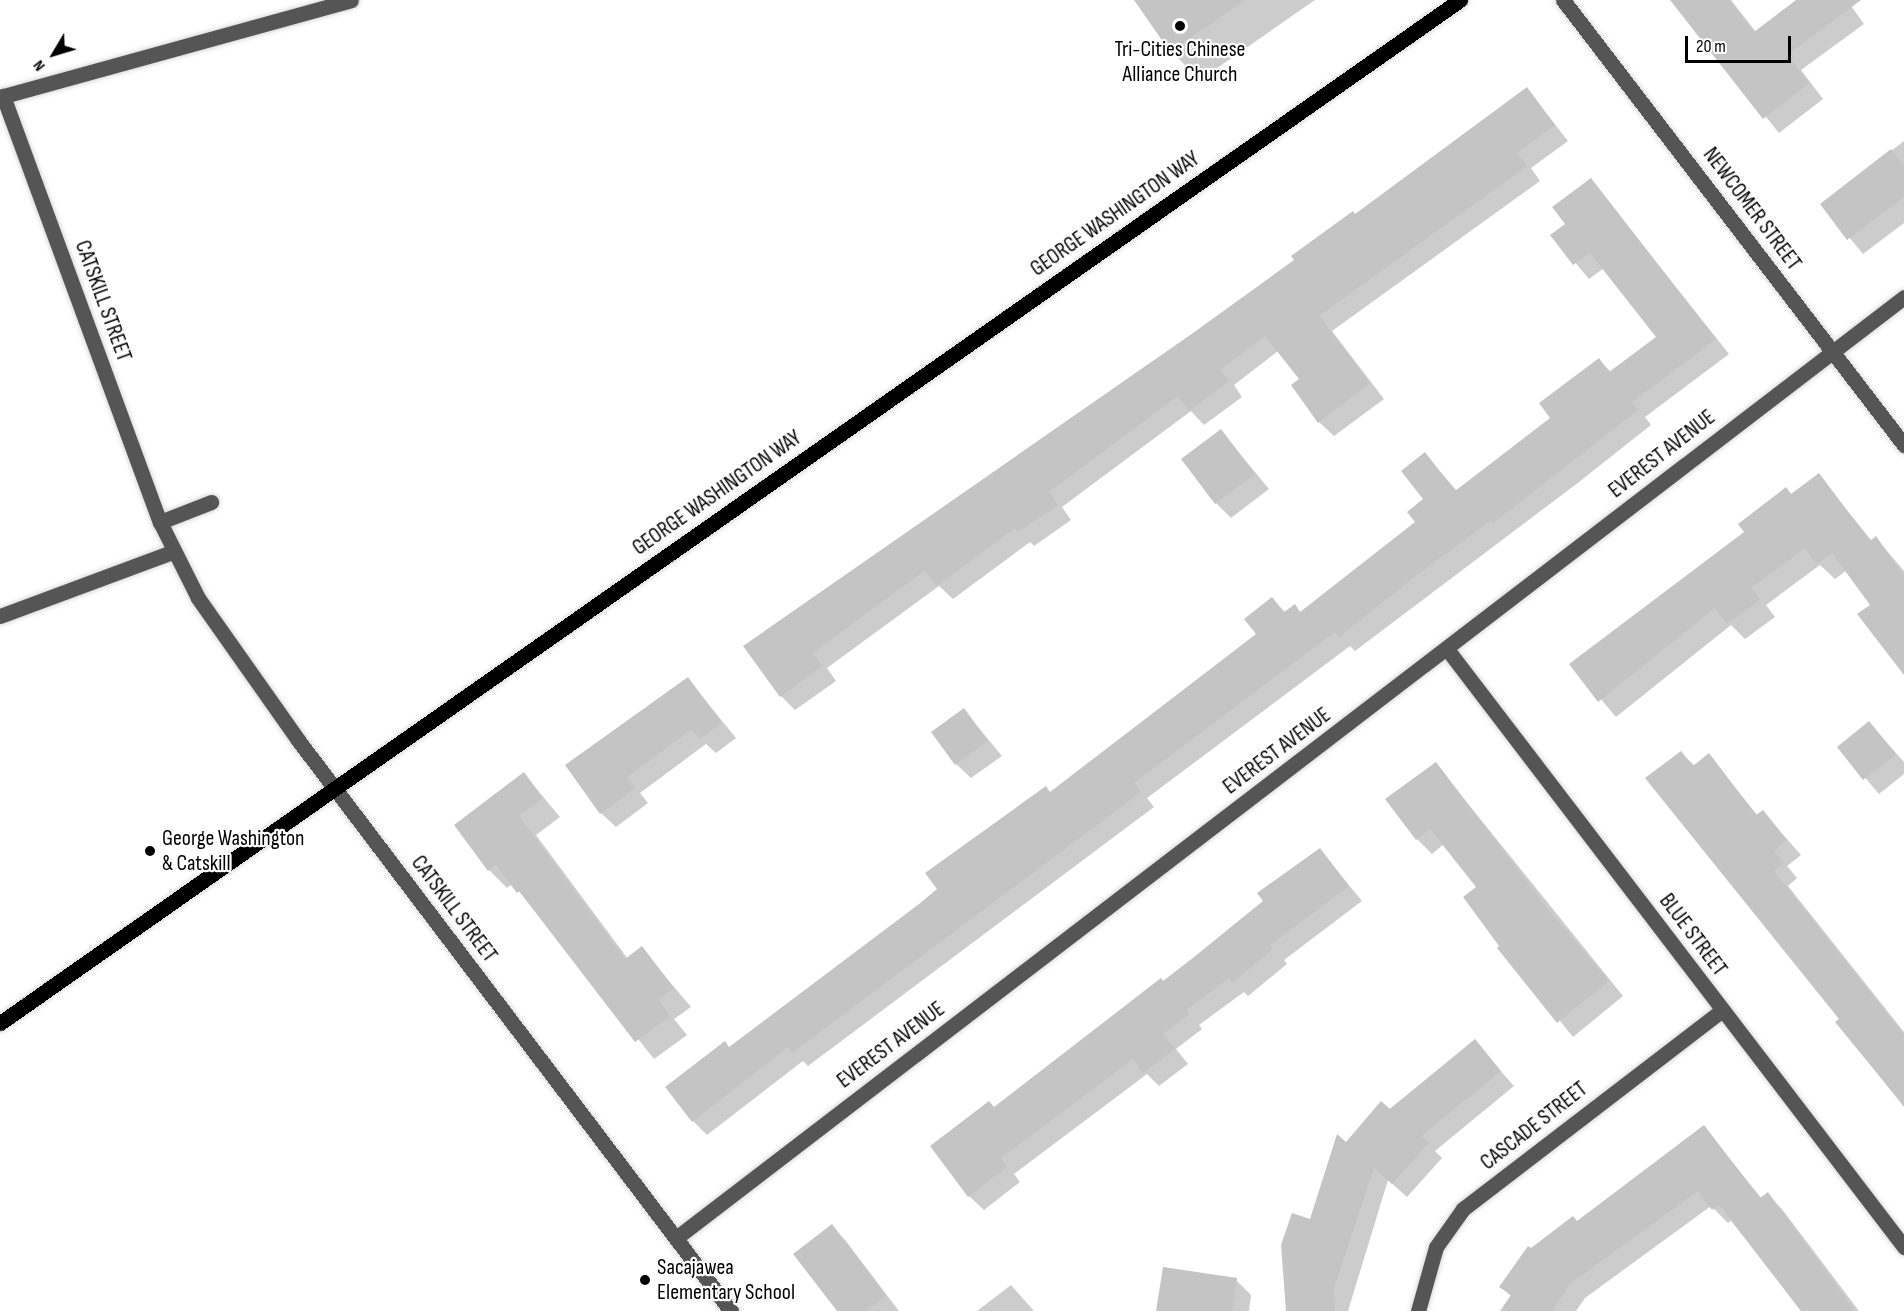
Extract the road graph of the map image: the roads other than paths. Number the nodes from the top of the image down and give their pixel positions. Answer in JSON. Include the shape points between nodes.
{"nodes":[{"id":1,"x":351,"y":0,"type":"edge"},
{"id":2,"x":1460,"y":0,"type":"edge"},
{"id":3,"x":1563,"y":0,"type":"edge"},
{"id":4,"x":2,"y":97,"type":"edge"},
{"id":5,"x":1904,"y":297,"type":"edge"},
{"id":6,"x":1832,"y":351,"type":"junction"},
{"id":7,"x":1904,"y":445,"type":"edge"},
{"id":8,"x":211,"y":502,"type":"dead end"},
{"id":9,"x":160,"y":522,"type":"junction"},
{"id":10,"x":172,"y":552,"type":"junction"},
{"id":11,"x":0,"y":616,"type":"edge"},
{"id":12,"x":1447,"y":650,"type":"junction"},
{"id":13,"x":334,"y":789,"type":"junction"},
{"id":14,"x":1722,"y":1010,"type":"junction"},
{"id":15,"x":0,"y":1023,"type":"edge"},
{"id":16,"x":676,"y":1238,"type":"junction"},
{"id":17,"x":1904,"y":1247,"type":"edge"},
{"id":18,"x":731,"y":1311,"type":"edge"},
{"id":19,"x":1418,"y":1311,"type":"edge"}],
"edges":[{"from":1,"to":4,"type":"street"},
{"from":2,"to":13,"type":"main road","name":"GEORGE WASHINGTON WAY"},
{"from":3,"to":6,"type":"street","name":"NEWCOMER STREET"},
{"from":4,"to":9,"type":"street","name":"CATSKILL STREET"},
{"from":5,"to":6,"type":"street","name":"EVEREST AVENUE"},
{"from":6,"to":7,"type":"street","name":"NEWCOMER STREET"},
{"from":6,"to":12,"type":"street","name":"EVEREST AVENUE"},
{"from":8,"to":9,"type":"street"},
{"from":9,"to":10,"type":"street","name":"CATSKILL STREET"},
{"from":10,"to":11,"type":"street"},
{"from":10,"to":13,"type":"street","name":"CATSKILL STREET","via":[[198,598]]},
{"from":12,"to":14,"type":"street","name":"BLUE STREET"},
{"from":12,"to":16,"type":"street","name":"EVEREST AVENUE"},
{"from":13,"to":15,"type":"main road","name":"GEORGE WASHINGTON WAY"},
{"from":13,"to":16,"type":"street","name":"CATSKILL STREET"},
{"from":14,"to":17,"type":"street","name":"BLUE STREET"},
{"from":14,"to":19,"type":"street","name":"CASCADE STREET","via":[[1463,1209],[1436,1247]]},
{"from":16,"to":18,"type":"street","name":"CATSKILL STREET"}]}
